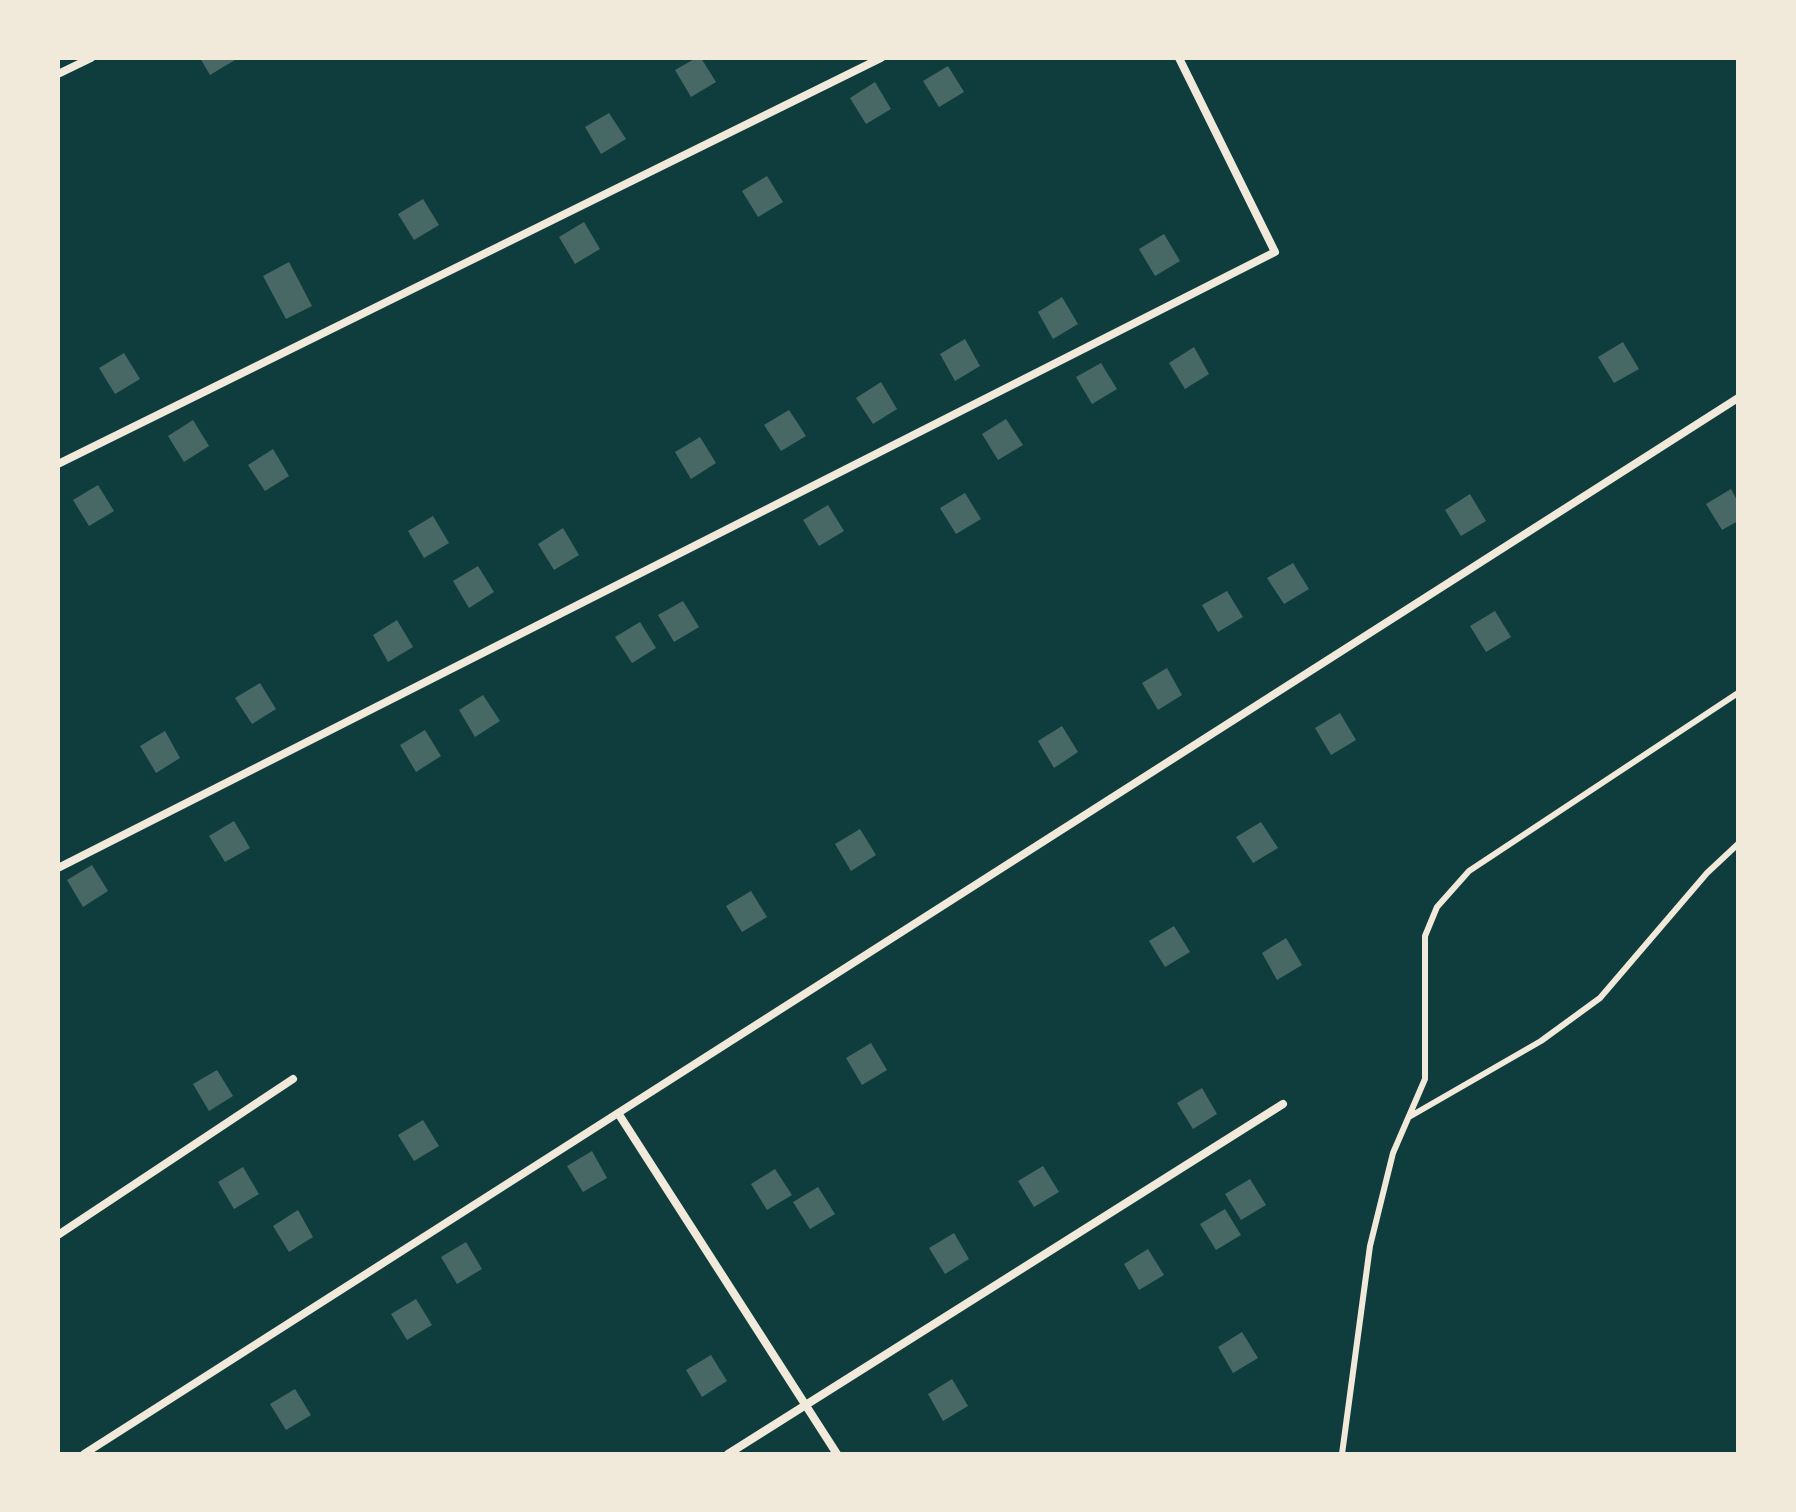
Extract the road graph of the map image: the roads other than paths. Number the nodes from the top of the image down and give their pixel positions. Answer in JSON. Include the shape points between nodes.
{"nodes":[{"id":1,"x":91,"y":58,"type":"edge"},
{"id":2,"x":881,"y":58,"type":"edge"},
{"id":3,"x":1179,"y":58,"type":"edge"},
{"id":4,"x":58,"y":74,"type":"edge"},
{"id":5,"x":1738,"y":398,"type":"edge"},
{"id":6,"x":58,"y":464,"type":"edge"},
{"id":7,"x":58,"y":868,"type":"edge"},
{"id":8,"x":293,"y":1079,"type":"dead end"},
{"id":9,"x":1284,"y":1104,"type":"dead end"},
{"id":10,"x":618,"y":1113,"type":"junction"},
{"id":11,"x":58,"y":1235,"type":"edge"},
{"id":12,"x":804,"y":1404,"type":"junction"},
{"id":13,"x":84,"y":1454,"type":"edge"},
{"id":14,"x":728,"y":1454,"type":"edge"},
{"id":15,"x":837,"y":1454,"type":"edge"}],
"edges":[{"from":1,"to":4,"type":"lane"},
{"from":2,"to":6,"type":"lane"},
{"from":3,"to":7,"type":"lane","via":[[1275,252]]},
{"from":5,"to":10,"type":"lane"},
{"from":8,"to":11,"type":"lane"},
{"from":9,"to":12,"type":"lane"},
{"from":10,"to":12,"type":"lane"},
{"from":10,"to":13,"type":"lane"},
{"from":12,"to":14,"type":"lane"},
{"from":12,"to":15,"type":"lane"}]}
